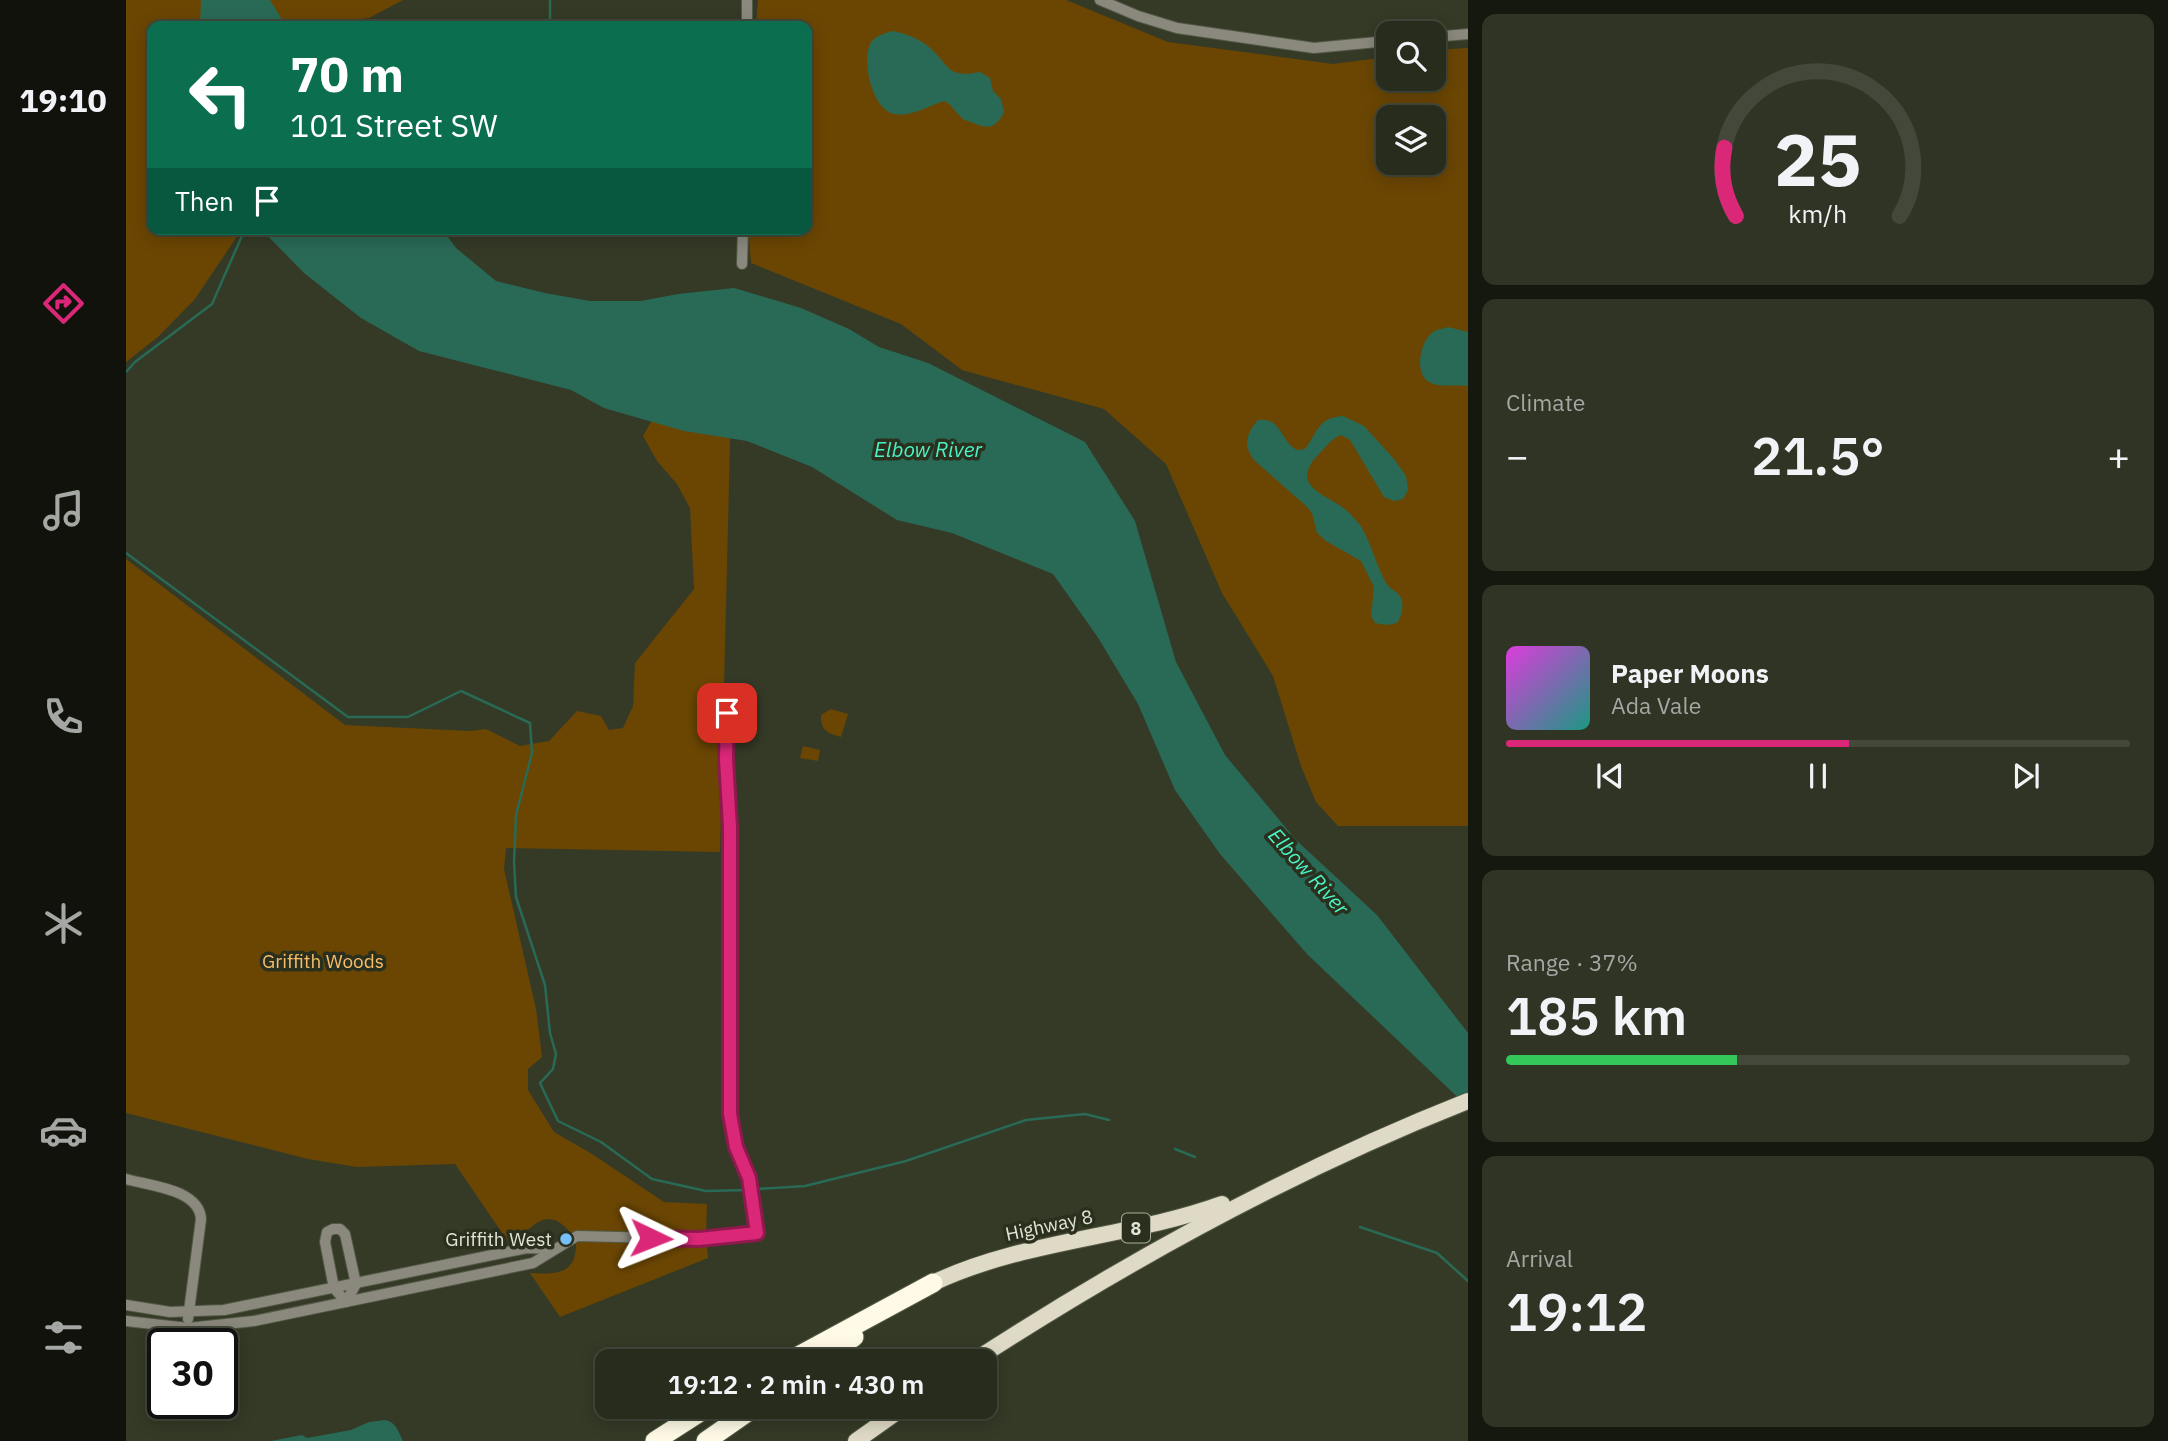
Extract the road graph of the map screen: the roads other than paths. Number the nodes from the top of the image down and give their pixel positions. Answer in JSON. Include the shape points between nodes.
{"nodes":[{"id":1,"x":747,"y":0,"type":"edge"},
{"id":2,"x":1100,"y":0,"type":"edge"},
{"id":3,"x":747,"y":21,"type":"edge"},
{"id":4,"x":1468,"y":34,"type":"edge"},
{"id":5,"x":1446,"y":36,"type":"edge"},
{"id":6,"x":1376,"y":42,"type":"edge"},
{"id":7,"x":743,"y":235,"type":"edge"},
{"id":8,"x":742,"y":264,"type":"dead end"},
{"id":9,"x":727,"y":713,"type":"dead end"},
{"id":10,"x":1468,"y":1101,"type":"edge"},
{"id":11,"x":1335,"y":1158,"type":"junction"},
{"id":12,"x":126,"y":1180,"type":"edge"},
{"id":13,"x":552,"y":1250,"type":"junction"},
{"id":14,"x":933,"y":1283,"type":"junction"},
{"id":15,"x":356,"y":1284,"type":"junction"},
{"id":16,"x":334,"y":1289,"type":"junction"},
{"id":17,"x":346,"y":1302,"type":"junction"},
{"id":18,"x":126,"y":1305,"type":"edge"},
{"id":19,"x":189,"y":1312,"type":"junction"},
{"id":20,"x":126,"y":1321,"type":"edge"},
{"id":21,"x":188,"y":1328,"type":"junction"},
{"id":22,"x":811,"y":1349,"type":"edge"},
{"id":23,"x":837,"y":1349,"type":"edge"},
{"id":24,"x":992,"y":1349,"type":"edge"},
{"id":25,"x":689,"y":1419,"type":"edge"},
{"id":26,"x":738,"y":1419,"type":"edge"},
{"id":27,"x":887,"y":1419,"type":"edge"},
{"id":28,"x":655,"y":1441,"type":"edge"},
{"id":29,"x":706,"y":1441,"type":"edge"},
{"id":30,"x":856,"y":1441,"type":"edge"}],
"edges":[{"from":1,"to":3,"type":"street"},
{"from":2,"to":6,"type":"street","via":[[1177,27],[1314,48]]},
{"from":4,"to":5,"type":"street"},
{"from":7,"to":8,"type":"street"},
{"from":9,"to":13,"type":"street","via":[[730,1114],[750,1183],[757,1233],[699,1239],[578,1236]]},
{"from":10,"to":11,"type":"main road","name":"Highway 8","number":"8"},
{"from":11,"to":14,"type":"main road","name":"Highway 8","number":"8","via":[[1205,1210],[1006,1255]]},
{"from":11,"to":24,"type":"main road","name":"Highway 8","number":"8","via":[[1193,1229]]},
{"from":12,"to":19,"type":"street","via":[[189,1196],[198,1205],[201,1219]]},
{"from":13,"to":15,"type":"street","via":[[527,1248]]},
{"from":13,"to":17,"type":"street","via":[[533,1263]]},
{"from":14,"to":22,"type":"highway"},
{"from":14,"to":23,"type":"highway"},
{"from":15,"to":16,"type":"street"},
{"from":15,"to":16,"type":"street","via":[[345,1234],[333,1229],[324,1239]]},
{"from":15,"to":17,"type":"street"},
{"from":16,"to":17,"type":"street"},
{"from":16,"to":19,"type":"street","via":[[224,1310]]},
{"from":17,"to":21,"type":"street","via":[[235,1325]]},
{"from":18,"to":19,"type":"street"},
{"from":19,"to":21,"type":"street"},
{"from":20,"to":21,"type":"street"},
{"from":25,"to":28,"type":"highway"},
{"from":26,"to":29,"type":"highway"},
{"from":27,"to":30,"type":"main road"}]}
